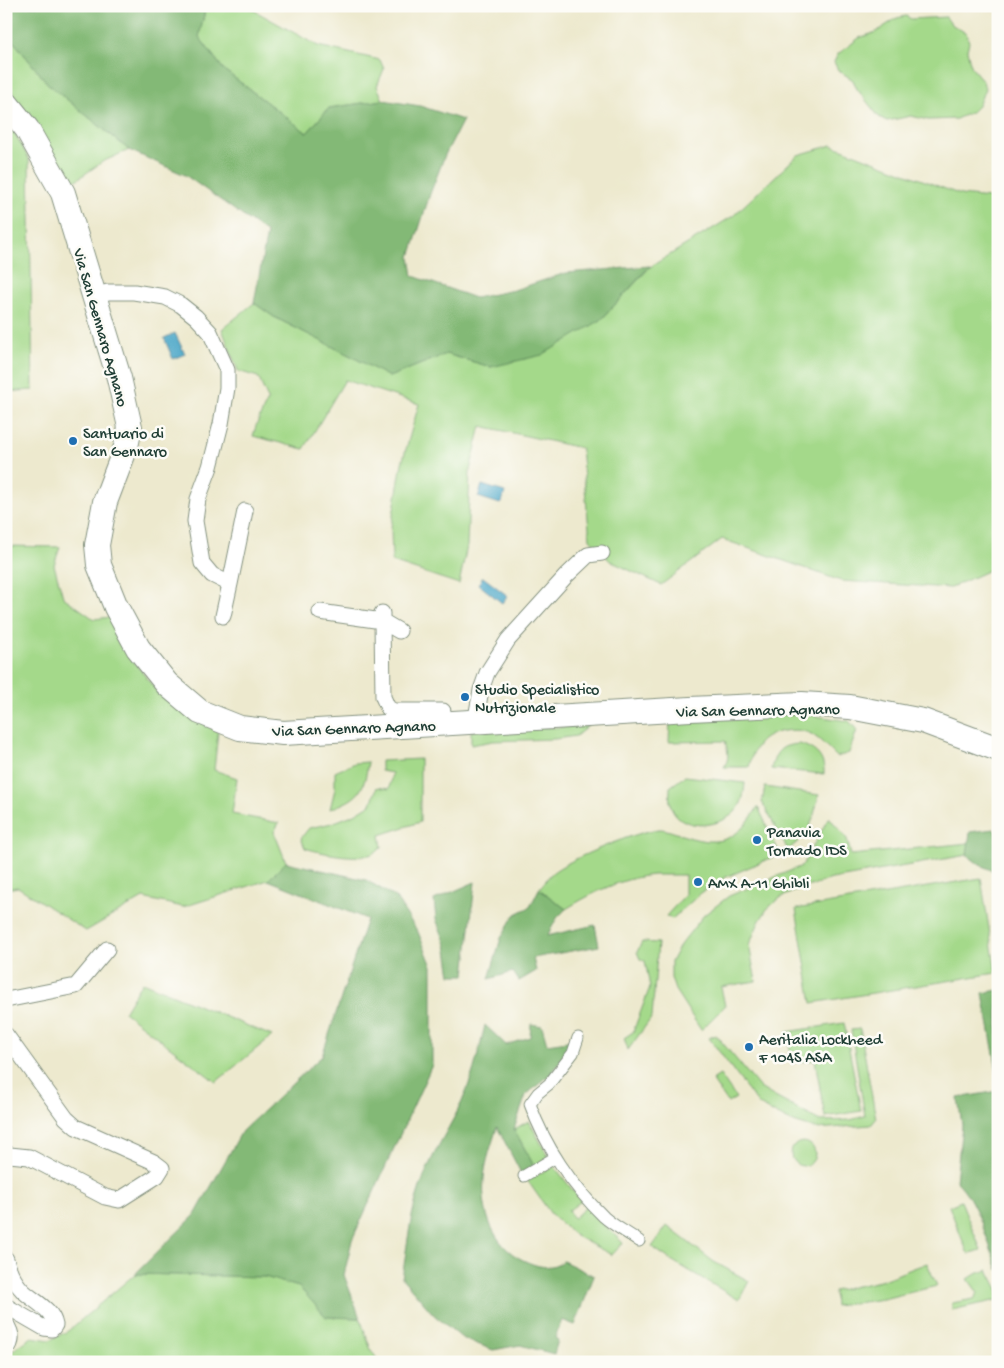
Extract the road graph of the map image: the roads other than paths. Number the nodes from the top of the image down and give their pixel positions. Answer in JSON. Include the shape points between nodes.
{"nodes":[{"id":1,"x":6,"y":103,"type":"edge"},
{"id":2,"x":94,"y":296,"type":"junction"},
{"id":3,"x":245,"y":511,"type":"dead end"},
{"id":4,"x":602,"y":553,"type":"dead end"},
{"id":5,"x":230,"y":584,"type":"junction"},
{"id":6,"x":320,"y":612,"type":"dead end"},
{"id":7,"x":223,"y":616,"type":"dead end"},
{"id":8,"x":382,"y":616,"type":"junction"},
{"id":9,"x":399,"y":631,"type":"dead end"},
{"id":10,"x":475,"y":723,"type":"junction"},
{"id":11,"x":443,"y":724,"type":"junction"},
{"id":12,"x":998,"y":749,"type":"edge"},
{"id":13,"x":107,"y":949,"type":"dead end"},
{"id":14,"x":6,"y":1000,"type":"edge"},
{"id":15,"x":6,"y":1035,"type":"edge"},
{"id":16,"x":578,"y":1038,"type":"dead end"},
{"id":17,"x":6,"y":1157,"type":"edge"},
{"id":18,"x":556,"y":1157,"type":"junction"},
{"id":19,"x":524,"y":1176,"type":"dead end"},
{"id":20,"x":640,"y":1241,"type":"dead end"},
{"id":21,"x":6,"y":1259,"type":"edge"},
{"id":22,"x":6,"y":1306,"type":"edge"},
{"id":23,"x":6,"y":1324,"type":"edge"},
{"id":24,"x":6,"y":1350,"type":"edge"}],
"edges":[{"from":1,"to":2,"type":"main road","name":"Via San Gennaro Agnano","via":[[27,129],[63,193]]},
{"from":2,"to":5,"type":"street","via":[[108,292],[134,292],[165,297],[182,305],[210,332],[227,370],[227,388],[221,424],[198,499],[195,521],[202,563],[212,575]]},
{"from":2,"to":11,"type":"main road","name":"Via San Gennaro Agnano","via":[[130,427],[126,447],[105,502],[97,545],[99,565],[116,608],[138,648],[167,684],[200,712],[240,728],[283,733]]},
{"from":3,"to":5,"type":"street"},
{"from":4,"to":10,"type":"street","via":[[588,555],[508,640],[487,673]]},
{"from":5,"to":7,"type":"street"},
{"from":6,"to":8,"type":"street"},
{"from":8,"to":9,"type":"street"},
{"from":8,"to":11,"type":"street","via":[[383,697],[388,708],[394,711],[443,711]]},
{"from":10,"to":11,"type":"main road","name":"Via San Gennaro Agnano"},
{"from":10,"to":12,"type":"main road","name":"Via San Gennaro Agnano","via":[[802,704],[850,707],[924,721]]},
{"from":13,"to":14,"type":"street","via":[[76,986]]},
{"from":15,"to":17,"type":"street","via":[[66,1118],[76,1127],[162,1168],[156,1176],[119,1200],[106,1197],[29,1157]]},
{"from":16,"to":18,"type":"street","via":[[573,1053],[530,1104]]},
{"from":18,"to":19,"type":"street"},
{"from":18,"to":20,"type":"street","via":[[605,1218]]},
{"from":21,"to":22,"type":"street","via":[[12,1277],[53,1316],[55,1325],[52,1329],[44,1328]]},
{"from":23,"to":24,"type":"street","via":[[12,1339]]}]}
